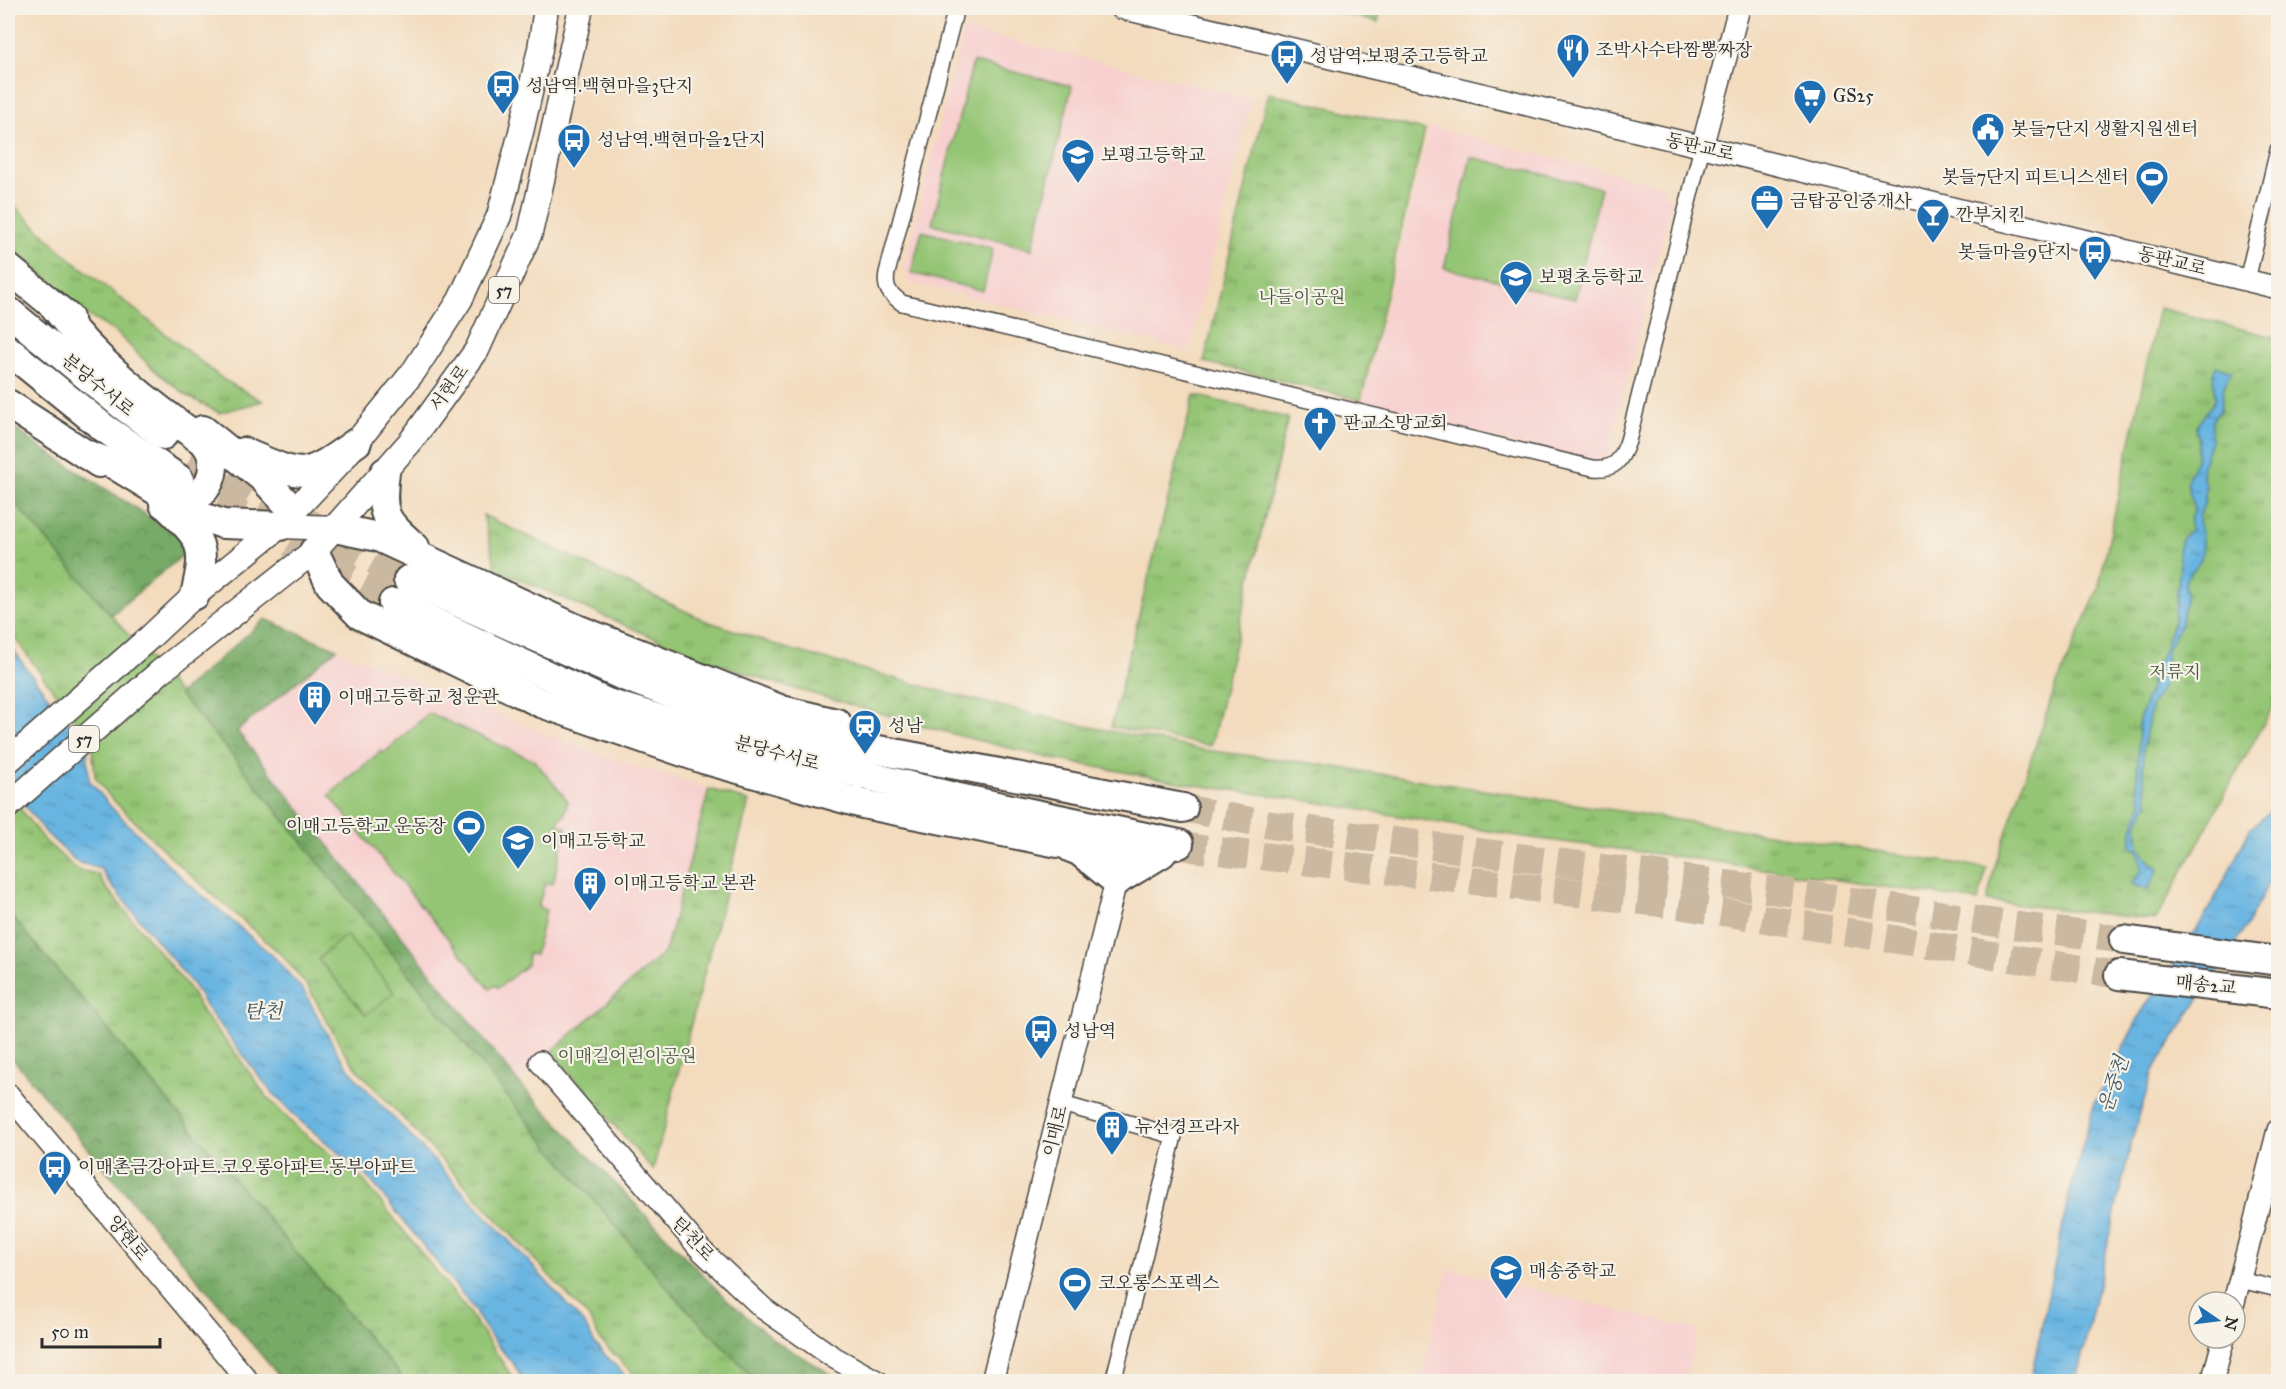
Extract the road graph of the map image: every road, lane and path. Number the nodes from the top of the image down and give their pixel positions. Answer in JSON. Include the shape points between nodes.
{"nodes":[{"id":1,"x":546,"y":8,"type":"edge"},
{"id":2,"x":581,"y":8,"type":"edge"},
{"id":3,"x":956,"y":8,"type":"edge"},
{"id":4,"x":1121,"y":8,"type":"edge"},
{"id":5,"x":1738,"y":8,"type":"edge"},
{"id":6,"x":1702,"y":147,"type":"junction"},
{"id":7,"x":2278,"y":150,"type":"edge"},
{"id":8,"x":8,"y":268,"type":"edge"},
{"id":9,"x":2247,"y":280,"type":"junction"},
{"id":10,"x":2278,"y":288,"type":"edge"},
{"id":11,"x":54,"y":306,"type":"junction"},
{"id":12,"x":8,"y":311,"type":"edge"},
{"id":13,"x":8,"y":351,"type":"edge"},
{"id":14,"x":8,"y":405,"type":"edge"},
{"id":15,"x":357,"y":442,"type":"junction"},
{"id":16,"x":85,"y":454,"type":"junction"},
{"id":17,"x":195,"y":457,"type":"junction"},
{"id":18,"x":385,"y":472,"type":"junction"},
{"id":19,"x":166,"y":506,"type":"junction"},
{"id":20,"x":298,"y":528,"type":"junction"},
{"id":21,"x":335,"y":528,"type":"junction"},
{"id":22,"x":429,"y":560,"type":"junction"},
{"id":23,"x":195,"y":595,"type":"junction"},
{"id":24,"x":8,"y":761,"type":"edge"},
{"id":25,"x":1091,"y":789,"type":"junction"},
{"id":26,"x":8,"y":806,"type":"edge"},
{"id":27,"x":1183,"y":808,"type":"tunnel mouth"},
{"id":28,"x":1058,"y":843,"type":"junction"},
{"id":29,"x":1154,"y":857,"type":"junction"},
{"id":30,"x":1116,"y":881,"type":"junction"},
{"id":31,"x":2124,"y":940,"type":"tunnel mouth"},
{"id":32,"x":2278,"y":961,"type":"edge"},
{"id":33,"x":2127,"y":976,"type":"tunnel mouth"},
{"id":34,"x":2265,"y":992,"type":"edge"},
{"id":35,"x":2278,"y":1007,"type":"edge"},
{"id":36,"x":540,"y":1062,"type":"dead end"},
{"id":37,"x":8,"y":1094,"type":"edge"},
{"id":38,"x":1062,"y":1104,"type":"junction"},
{"id":39,"x":2278,"y":1130,"type":"edge"},
{"id":40,"x":2240,"y":1280,"type":"junction"},
{"id":41,"x":2278,"y":1289,"type":"edge"},
{"id":42,"x":2237,"y":1290,"type":"edge"},
{"id":43,"x":2221,"y":1350,"type":"edge"},
{"id":44,"x":249,"y":1382,"type":"edge"},
{"id":45,"x":878,"y":1382,"type":"edge"},
{"id":46,"x":992,"y":1382,"type":"edge"},
{"id":47,"x":1113,"y":1382,"type":"edge"},
{"id":48,"x":2212,"y":1382,"type":"edge"}],
"edges":[{"from":1,"to":15,"type":"main road","number":"57","via":[[521,132],[494,230],[447,322]]},
{"from":2,"to":18,"type":"main road","name":"서현로","number":"57","via":[[530,233],[477,350]]},
{"from":3,"to":6,"type":"street","via":[[887,273],[885,285],[896,299],[1593,468],[1606,470],[1624,453]]},
{"from":4,"to":6,"type":"main road","name":"동판교로"},
{"from":5,"to":6,"type":"main road"},
{"from":6,"to":9,"type":"main road","name":"동판교로"},
{"from":7,"to":9,"type":"street"},
{"from":8,"to":11,"type":"highway"},
{"from":9,"to":10,"type":"main road","name":"동판교로"},
{"from":11,"to":16,"type":"highway","via":[[72,330],[157,408],[211,449],[213,471],[200,494],[177,502],[115,465]]},
{"from":11,"to":17,"type":"highway"},
{"from":12,"to":17,"type":"highway","name":"분당수서로","via":[[122,405]]},
{"from":13,"to":17,"type":"highway","name":"분당수서로","via":[[104,428]]},
{"from":14,"to":16,"type":"highway"},
{"from":15,"to":17,"type":"highway","via":[[306,473]]},
{"from":15,"to":20,"type":"main road","number":"57"},
{"from":16,"to":19,"type":"highway"},
{"from":17,"to":20,"type":"highway","via":[[263,478]]},
{"from":18,"to":21,"type":"main road","name":"서현로","number":"57"},
{"from":18,"to":22,"type":"highway","via":[[381,504],[390,525]]},
{"from":19,"to":20,"type":"highway","via":[[223,524]]},
{"from":19,"to":23,"type":"highway","via":[[192,531],[201,548],[202,568]]},
{"from":20,"to":21,"type":"main road"},
{"from":20,"to":23,"type":"main road","number":"57"},
{"from":20,"to":26,"type":"main road","number":"57","via":[[160,672]]},
{"from":20,"to":28,"type":"highway","via":[[330,584],[360,615],[541,704],[703,759],[863,804]]},
{"from":21,"to":22,"type":"highway","via":[[378,537]]},
{"from":22,"to":25,"type":"highway","via":[[577,629],[782,710],[1012,765]]},
{"from":23,"to":24,"type":"main road","number":"57"},
{"from":25,"to":27,"type":"highway","name":"분당수서로"},
{"from":25,"to":29,"type":"highway","name":"분당수서로","via":[[763,728],[400,592],[607,703],[753,748],[959,798],[1186,846]]},
{"from":28,"to":29,"type":"highway"},
{"from":28,"to":30,"type":"highway","via":[[1079,851]]},
{"from":29,"to":30,"type":"highway"},
{"from":30,"to":38,"type":"main road","name":"이매로"},
{"from":31,"to":32,"type":"highway","name":"매송2교"},
{"from":33,"to":34,"type":"highway","name":"매송2교"},
{"from":34,"to":35,"type":"highway"},
{"from":36,"to":45,"type":"main road","name":"탄천로","via":[[701,1250],[764,1308],[833,1358]]},
{"from":37,"to":44,"type":"main road","name":"양현로"},
{"from":38,"to":46,"type":"main road","name":"이매로"},
{"from":38,"to":47,"type":"street","via":[[1174,1136]]},
{"from":39,"to":40,"type":"main road"},
{"from":40,"to":41,"type":"street"},
{"from":40,"to":42,"type":"main road"},
{"from":43,"to":48,"type":"main road"}]}
